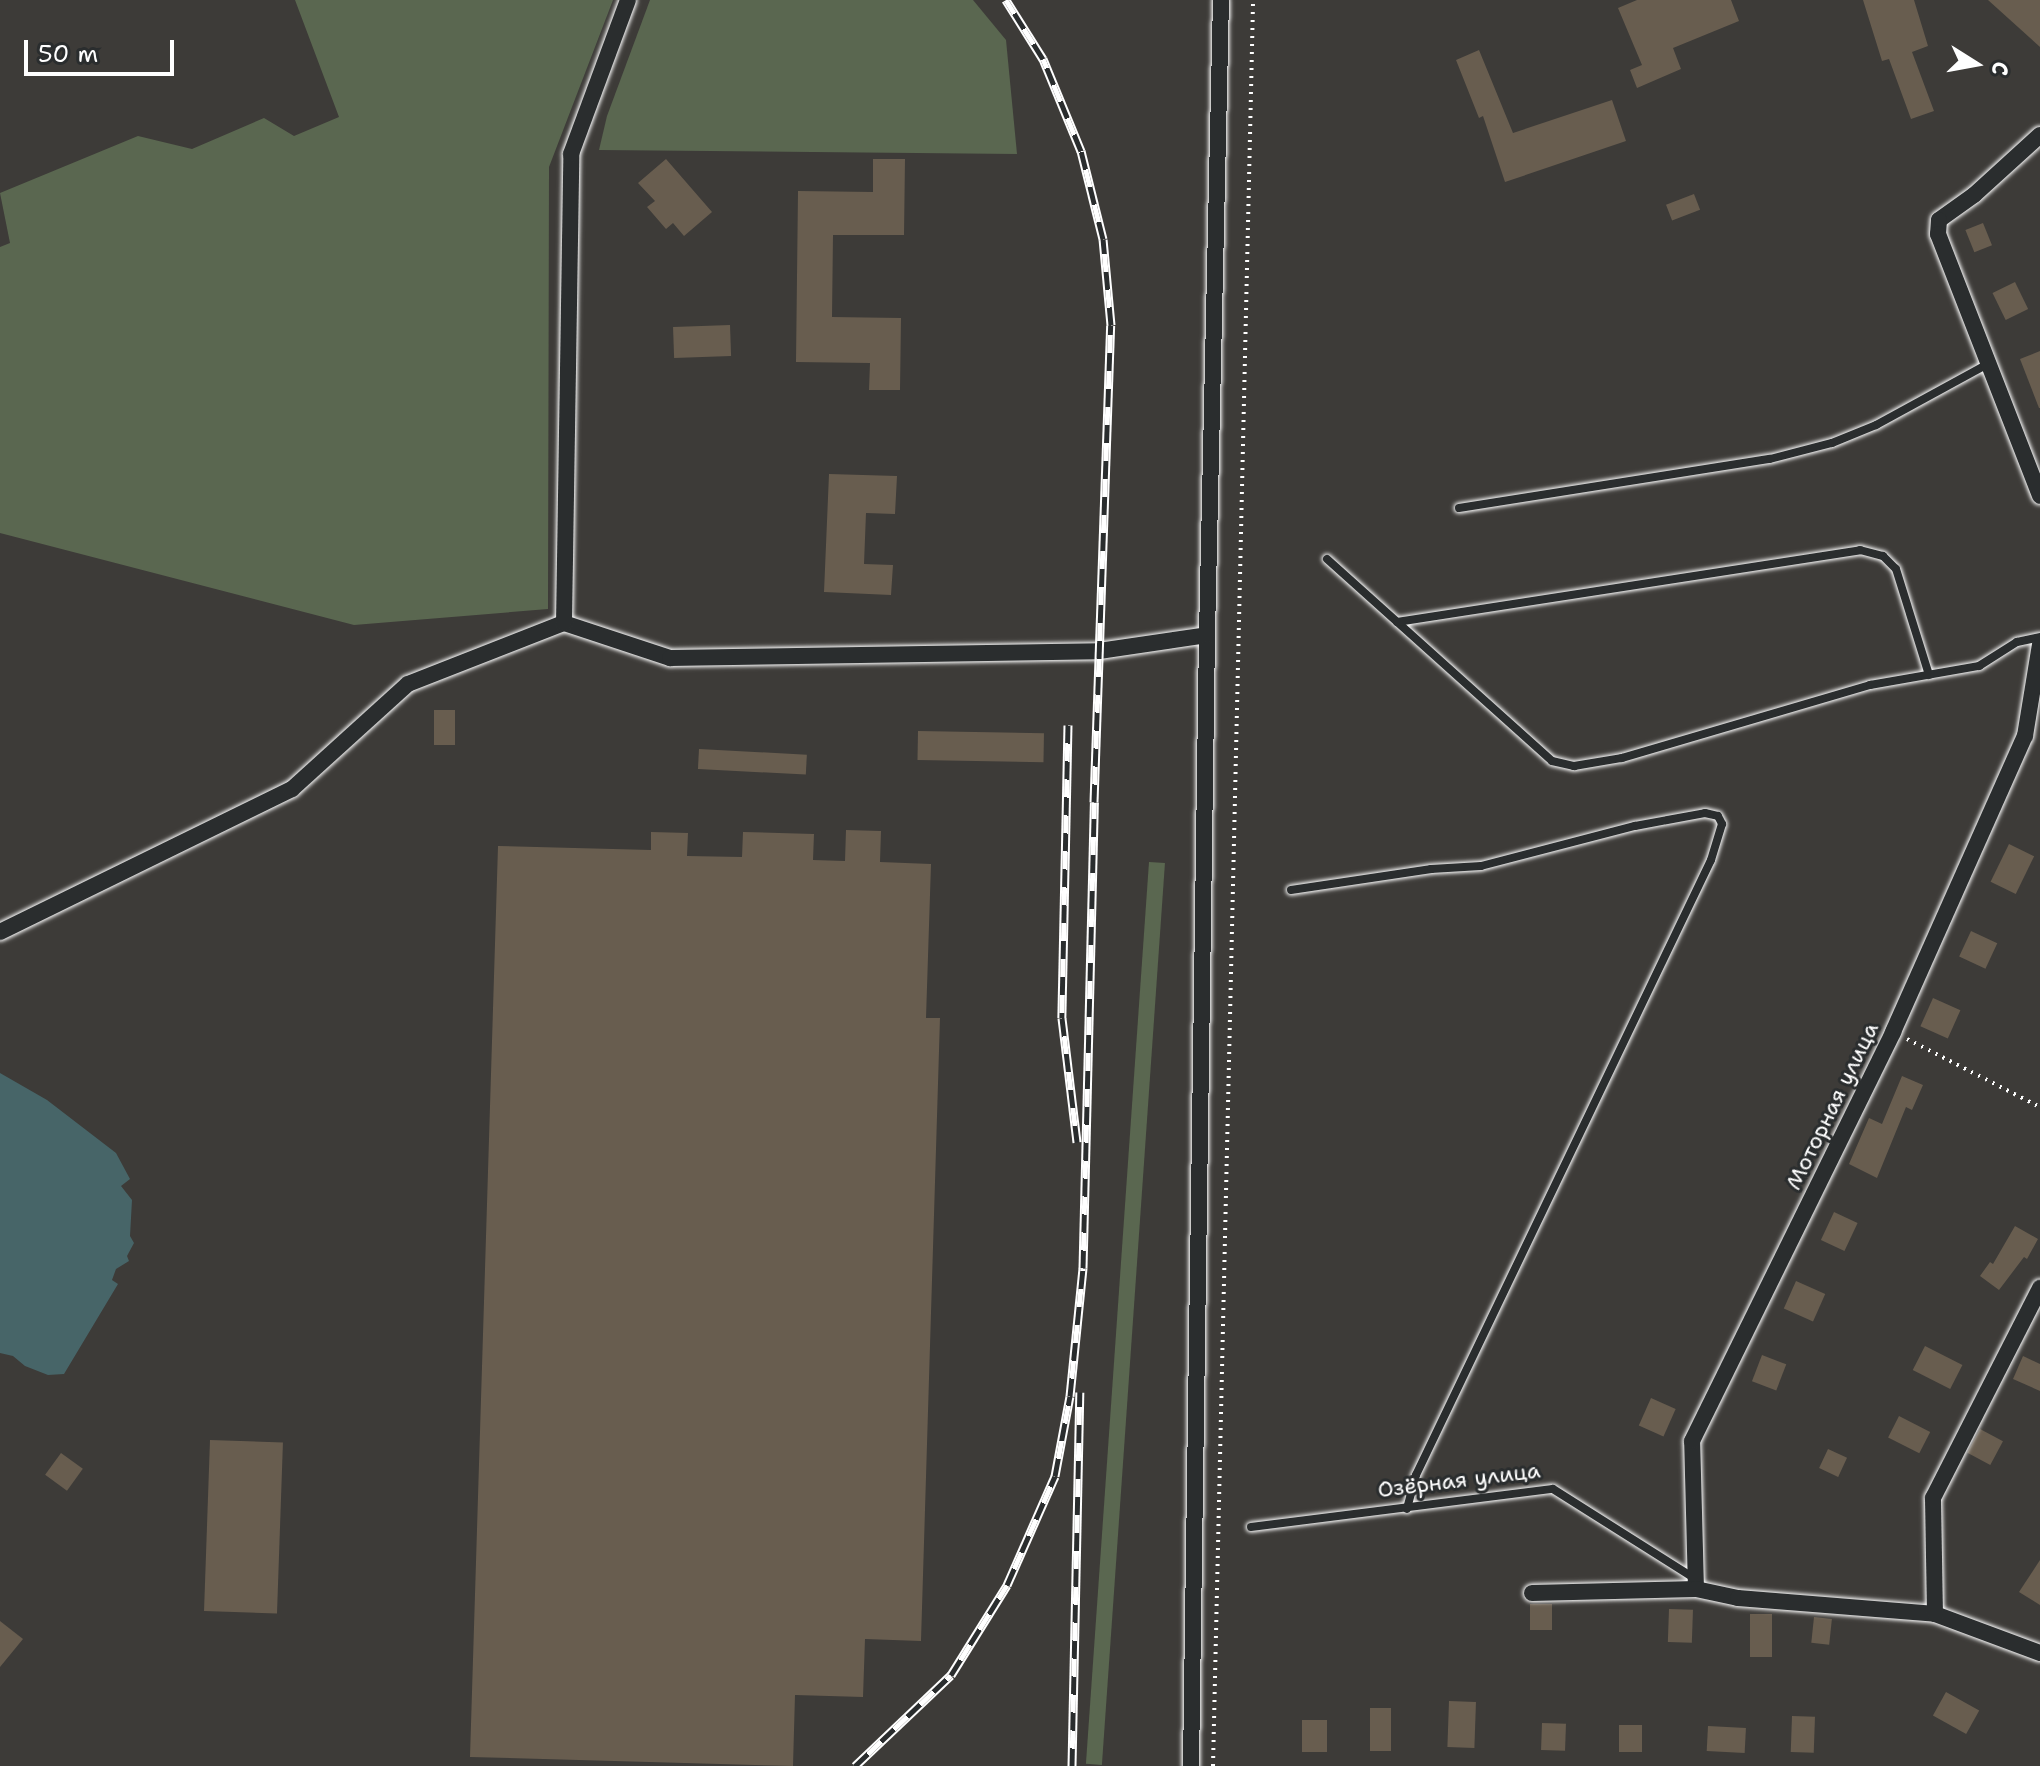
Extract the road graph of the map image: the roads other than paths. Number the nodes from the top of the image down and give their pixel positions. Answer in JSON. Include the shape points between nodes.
{"nodes":[{"id":1,"x":628,"y":0,"type":"edge"},
{"id":2,"x":1221,"y":0,"type":"edge"},
{"id":3,"x":2040,"y":135,"type":"edge"},
{"id":4,"x":1988,"y":364,"type":"junction"},
{"id":5,"x":2040,"y":496,"type":"edge"},
{"id":6,"x":1459,"y":508,"type":"dead end"},
{"id":7,"x":1327,"y":559,"type":"dead end"},
{"id":8,"x":1397,"y":622,"type":"junction"},
{"id":9,"x":564,"y":623,"type":"junction"},
{"id":10,"x":1207,"y":635,"type":"junction"},
{"id":11,"x":2040,"y":637,"type":"edge"},
{"id":12,"x":2040,"y":644,"type":"edge"},
{"id":13,"x":1929,"y":675,"type":"junction"},
{"id":14,"x":1291,"y":890,"type":"dead end"},
{"id":15,"x":0,"y":932,"type":"edge"},
{"id":16,"x":2040,"y":1288,"type":"edge"},
{"id":17,"x":1407,"y":1509,"type":"junction"},
{"id":18,"x":1251,"y":1527,"type":"dead end"},
{"id":19,"x":1696,"y":1584,"type":"junction"},
{"id":20,"x":1532,"y":1593,"type":"dead end"},
{"id":21,"x":1935,"y":1614,"type":"junction"},
{"id":22,"x":2040,"y":1653,"type":"edge"},
{"id":23,"x":1191,"y":1766,"type":"edge"}],
"edges":[{"from":1,"to":9,"type":"street","via":[[571,154]]},
{"from":2,"to":10,"type":"street"},
{"from":3,"to":4,"type":"street","via":[[1939,220],[1938,234]]},
{"from":4,"to":5,"type":"street"},
{"from":4,"to":6,"type":"lane","via":[[1832,443],[1770,459]]},
{"from":7,"to":8,"type":"lane"},
{"from":8,"to":13,"type":"lane","via":[[1552,761],[1574,766],[1622,758],[1870,685]]},
{"from":8,"to":13,"type":"lane","via":[[1860,550],[1883,556],[1896,569]]},
{"from":9,"to":10,"type":"street","via":[[670,658],[1099,651]]},
{"from":9,"to":15,"type":"street","via":[[408,684],[292,789]]},
{"from":10,"to":23,"type":"street"},
{"from":11,"to":13,"type":"lane","via":[[2017,642],[1979,666]]},
{"from":12,"to":19,"type":"street","name":"Моторная улица","via":[[2025,736],[1893,1032],[1692,1441]]},
{"from":14,"to":17,"type":"lane","via":[[1481,866],[1705,813],[1718,816],[1722,824],[1711,860],[1416,1475]]},
{"from":16,"to":21,"type":"street","via":[[1933,1498]]},
{"from":17,"to":18,"type":"lane","name":"Озёрная улица"},
{"from":17,"to":19,"type":"lane","name":"Озёрная улица","via":[[1553,1489]]},
{"from":19,"to":20,"type":"street","name":"Озёрная улица"},
{"from":19,"to":21,"type":"street","name":"Озёрная улица","via":[[1738,1598]]},
{"from":21,"to":22,"type":"street","name":"Озёрная улица"}]}
